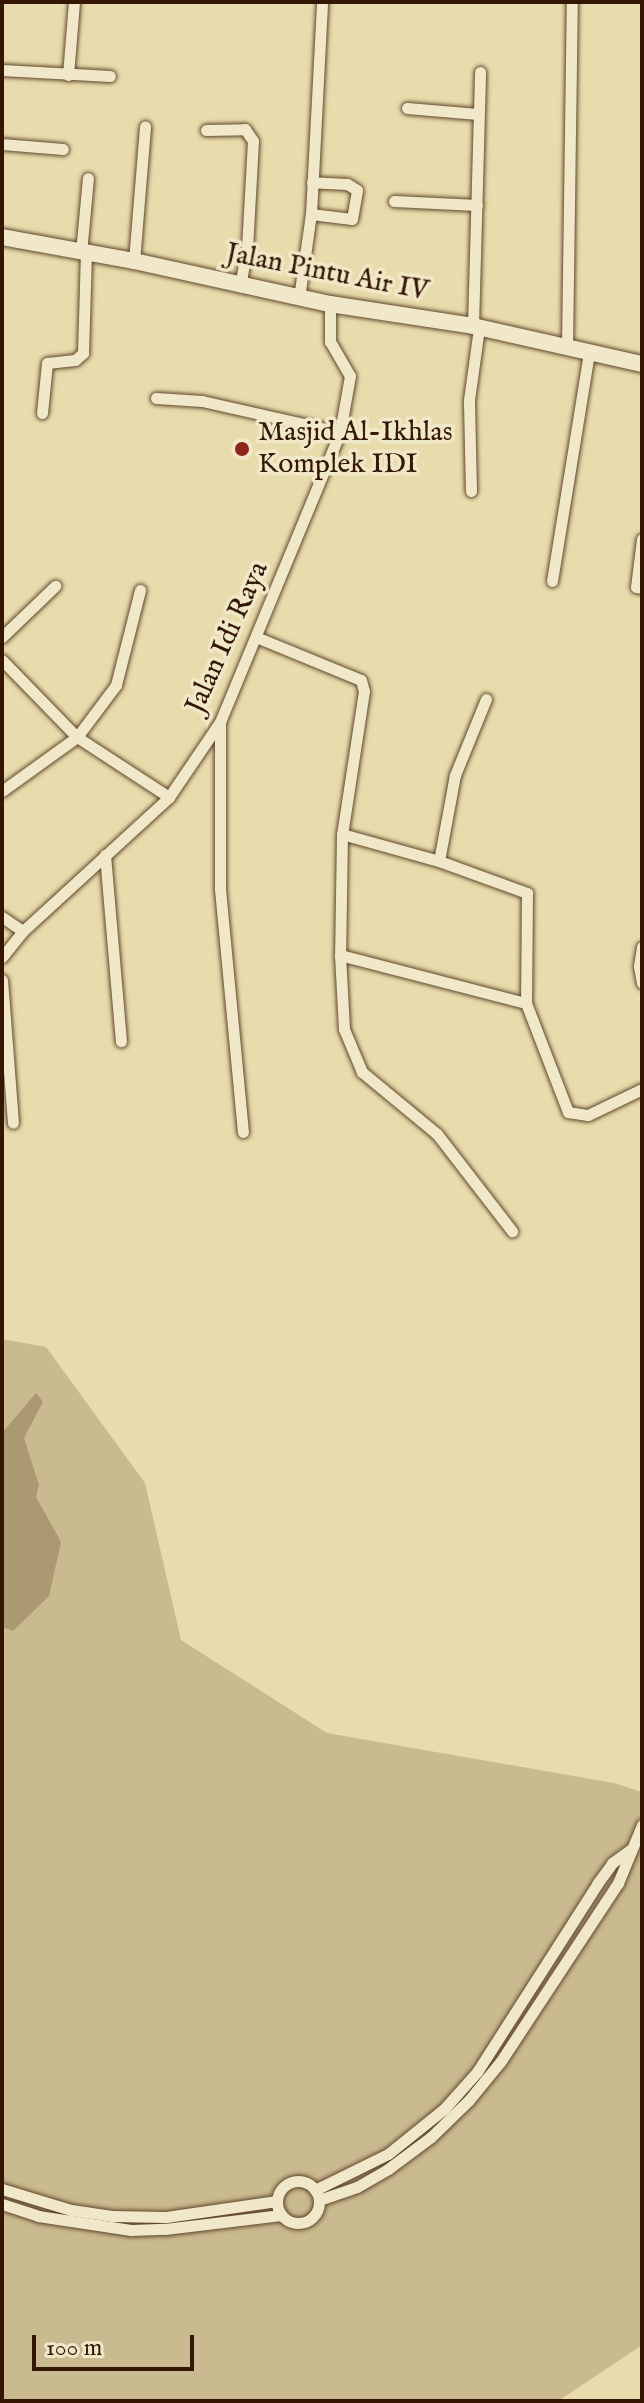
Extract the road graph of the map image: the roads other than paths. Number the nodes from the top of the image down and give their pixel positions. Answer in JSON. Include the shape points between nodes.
{"nodes":[{"id":1,"x":74,"y":2,"type":"edge"},
{"id":2,"x":322,"y":2,"type":"edge"},
{"id":3,"x":572,"y":2,"type":"edge"},
{"id":4,"x":2,"y":70,"type":"edge"},
{"id":5,"x":480,"y":72,"type":"dead end"},
{"id":6,"x":68,"y":75,"type":"junction"},
{"id":7,"x":110,"y":76,"type":"dead end"},
{"id":8,"x":407,"y":108,"type":"dead end"},
{"id":9,"x":478,"y":114,"type":"junction"},
{"id":10,"x":145,"y":126,"type":"dead end"},
{"id":11,"x":206,"y":130,"type":"dead end"},
{"id":12,"x":2,"y":144,"type":"edge"},
{"id":13,"x":63,"y":149,"type":"dead end"},
{"id":14,"x":88,"y":178,"type":"dead end"},
{"id":15,"x":312,"y":182,"type":"junction"},
{"id":16,"x":394,"y":201,"type":"dead end"},
{"id":17,"x":477,"y":205,"type":"junction"},
{"id":18,"x":311,"y":214,"type":"junction"},
{"id":19,"x":2,"y":237,"type":"edge"},
{"id":20,"x":83,"y":253,"type":"junction"},
{"id":21,"x":134,"y":261,"type":"junction"},
{"id":22,"x":240,"y":286,"type":"junction"},
{"id":23,"x":299,"y":298,"type":"junction"},
{"id":24,"x":330,"y":304,"type":"junction"},
{"id":25,"x":476,"y":327,"type":"junction"},
{"id":26,"x":567,"y":347,"type":"junction"},
{"id":27,"x":589,"y":353,"type":"junction"},
{"id":28,"x":642,"y":364,"type":"edge"},
{"id":29,"x":156,"y":398,"type":"dead end"},
{"id":30,"x":42,"y":413,"type":"dead end"},
{"id":31,"x":340,"y":432,"type":"junction"},
{"id":32,"x":471,"y":491,"type":"dead end"},
{"id":33,"x":642,"y":539,"type":"edge"},
{"id":34,"x":552,"y":581,"type":"dead end"},
{"id":35,"x":55,"y":586,"type":"dead end"},
{"id":36,"x":642,"y":588,"type":"edge"},
{"id":37,"x":140,"y":590,"type":"dead end"},
{"id":38,"x":2,"y":637,"type":"edge"},
{"id":39,"x":256,"y":637,"type":"junction"},
{"id":40,"x":2,"y":660,"type":"edge"},
{"id":41,"x":486,"y":699,"type":"dead end"},
{"id":42,"x":220,"y":722,"type":"junction"},
{"id":43,"x":77,"y":737,"type":"junction"},
{"id":44,"x":2,"y":791,"type":"edge"},
{"id":45,"x":169,"y":797,"type":"junction"},
{"id":46,"x":342,"y":834,"type":"junction"},
{"id":47,"x":105,"y":855,"type":"junction"},
{"id":48,"x":439,"y":861,"type":"junction"},
{"id":49,"x":2,"y":917,"type":"edge"},
{"id":50,"x":23,"y":931,"type":"junction"},
{"id":51,"x":642,"y":947,"type":"edge"},
{"id":52,"x":340,"y":955,"type":"junction"},
{"id":53,"x":2,"y":957,"type":"edge"},
{"id":54,"x":2,"y":980,"type":"edge"},
{"id":55,"x":642,"y":983,"type":"edge"},
{"id":56,"x":526,"y":1003,"type":"junction"},
{"id":57,"x":121,"y":1041,"type":"dead end"},
{"id":58,"x":642,"y":1089,"type":"edge"},
{"id":59,"x":13,"y":1123,"type":"dead end"},
{"id":60,"x":243,"y":1132,"type":"dead end"},
{"id":61,"x":512,"y":1231,"type":"dead end"},
{"id":62,"x":642,"y":1825,"type":"edge"},
{"id":63,"x":642,"y":1841,"type":"edge"},
{"id":64,"x":631,"y":1849,"type":"junction"},
{"id":65,"x":2,"y":2189,"type":"edge"},
{"id":66,"x":317,"y":2195,"type":"junction"},
{"id":67,"x":277,"y":2201,"type":"junction"},
{"id":68,"x":2,"y":2204,"type":"edge"},
{"id":69,"x":281,"y":2215,"type":"junction"}],
"edges":[{"from":1,"to":6,"type":"street"},
{"from":2,"to":15,"type":"street"},
{"from":3,"to":26,"type":"street"},
{"from":4,"to":6,"type":"street"},
{"from":5,"to":9,"type":"street"},
{"from":6,"to":7,"type":"street"},
{"from":8,"to":9,"type":"street"},
{"from":9,"to":17,"type":"street"},
{"from":10,"to":21,"type":"street"},
{"from":11,"to":22,"type":"street","via":[[245,129],[253,141]]},
{"from":12,"to":13,"type":"street"},
{"from":14,"to":20,"type":"street"},
{"from":15,"to":18,"type":"street"},
{"from":15,"to":18,"type":"street","via":[[347,184],[357,190],[352,219]]},
{"from":16,"to":17,"type":"street"},
{"from":17,"to":25,"type":"street"},
{"from":18,"to":23,"type":"street"},
{"from":19,"to":20,"type":"main road","name":"Jalan Pintu Air IV"},
{"from":20,"to":21,"type":"main road","name":"Jalan Pintu Air IV"},
{"from":20,"to":30,"type":"street","via":[[83,353],[75,360],[47,363]]},
{"from":21,"to":22,"type":"main road","name":"Jalan Pintu Air IV"},
{"from":22,"to":23,"type":"main road","name":"Jalan Pintu Air IV"},
{"from":23,"to":24,"type":"main road","name":"Jalan Pintu Air IV"},
{"from":24,"to":25,"type":"main road","name":"Jalan Pintu Air IV"},
{"from":24,"to":31,"type":"street","name":"Jalan Idi Raya","via":[[330,342],[350,376]]},
{"from":25,"to":26,"type":"main road","name":"Jalan Pintu Air IV"},
{"from":25,"to":32,"type":"street","via":[[469,400]]},
{"from":26,"to":27,"type":"main road","name":"Jalan Pintu Air IV"},
{"from":27,"to":28,"type":"main road","name":"Jalan Pintu Air IV"},
{"from":27,"to":34,"type":"street"},
{"from":29,"to":31,"type":"street","via":[[202,401]]},
{"from":31,"to":39,"type":"street","name":"Jalan Idi Raya"},
{"from":33,"to":36,"type":"street","via":[[636,587]]},
{"from":35,"to":38,"type":"street"},
{"from":37,"to":43,"type":"street","via":[[116,685]]},
{"from":39,"to":42,"type":"street","name":"Jalan Idi Raya"},
{"from":39,"to":46,"type":"street","via":[[361,680],[364,691]]},
{"from":40,"to":43,"type":"street"},
{"from":41,"to":48,"type":"street","via":[[455,775]]},
{"from":42,"to":45,"type":"street","name":"Jalan Idi Raya"},
{"from":42,"to":60,"type":"street","via":[[220,889]]},
{"from":43,"to":44,"type":"street"},
{"from":43,"to":45,"type":"street"},
{"from":45,"to":47,"type":"street","name":"Jalan Idi Raya"},
{"from":46,"to":48,"type":"street"},
{"from":46,"to":52,"type":"street"},
{"from":47,"to":50,"type":"street","name":"Jalan Idi Raya"},
{"from":47,"to":57,"type":"street"},
{"from":48,"to":56,"type":"street","via":[[527,893]]},
{"from":49,"to":50,"type":"street"},
{"from":50,"to":53,"type":"street","name":"Jalan Idi Raya"},
{"from":51,"to":55,"type":"street"},
{"from":52,"to":56,"type":"street"},
{"from":52,"to":61,"type":"street","via":[[344,1029],[362,1072],[437,1134]]},
{"from":54,"to":59,"type":"street"},
{"from":56,"to":58,"type":"street","via":[[568,1112],[588,1115]]},
{"from":62,"to":64,"type":"street"},
{"from":63,"to":64,"type":"street"},
{"from":64,"to":66,"type":"street","via":[[612,1863],[477,2072],[444,2109],[388,2154]]},
{"from":65,"to":67,"type":"street","via":[[112,2216],[166,2217]]},
{"from":66,"to":67,"type":"street","via":[[301,2181],[292,2182]]},
{"from":66,"to":69,"type":"street","via":[[314,2215],[304,2222]]},
{"from":67,"to":69,"type":"street"},
{"from":68,"to":69,"type":"street","via":[[38,2216],[131,2230]]}]}
